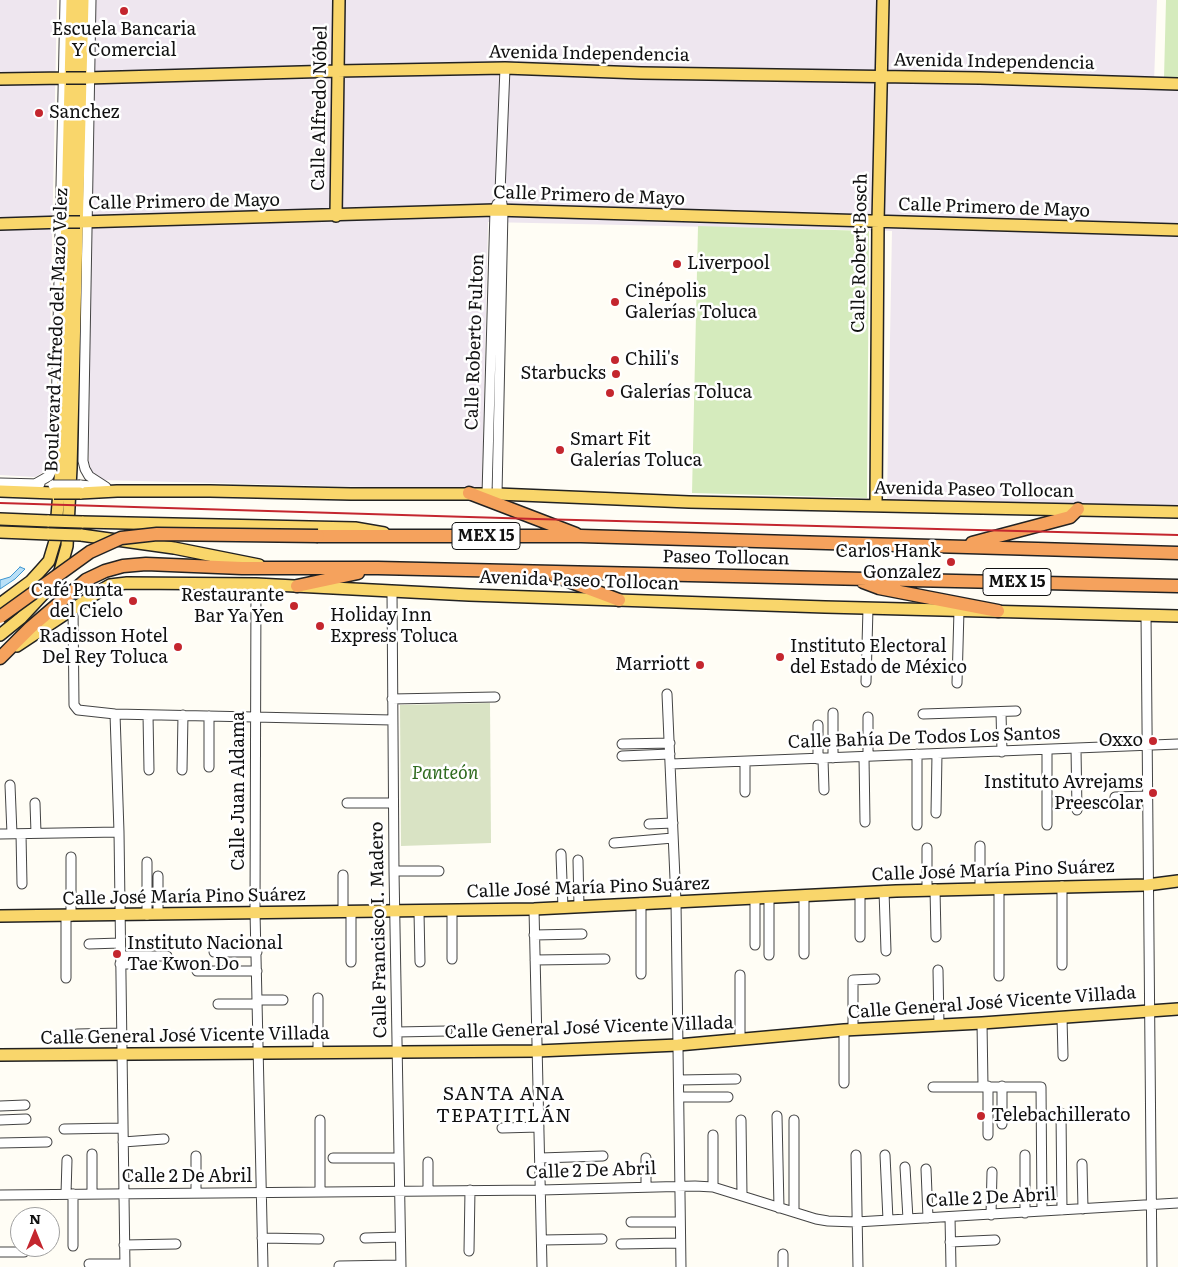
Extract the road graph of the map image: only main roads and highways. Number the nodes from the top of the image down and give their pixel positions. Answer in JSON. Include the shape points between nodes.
{"nodes":[{"id":1,"x":72,"y":0,"type":"edge"},
{"id":2,"x":83,"y":0,"type":"edge"},
{"id":3,"x":339,"y":0,"type":"edge"},
{"id":4,"x":882,"y":0,"type":"edge"},
{"id":5,"x":337,"y":71,"type":"junction"},
{"id":6,"x":881,"y":77,"type":"junction"},
{"id":7,"x":0,"y":79,"type":"edge"},
{"id":8,"x":1178,"y":84,"type":"edge"},
{"id":9,"x":336,"y":216,"type":"junction"},
{"id":10,"x":878,"y":222,"type":"junction"},
{"id":11,"x":0,"y":224,"type":"edge"},
{"id":12,"x":1178,"y":230,"type":"edge"},
{"id":13,"x":0,"y":492,"type":"edge"},
{"id":14,"x":469,"y":493,"type":"junction"},
{"id":15,"x":876,"y":506,"type":"junction"},
{"id":16,"x":1078,"y":509,"type":"junction"},
{"id":17,"x":1178,"y":512,"type":"edge"},
{"id":18,"x":0,"y":519,"type":"edge"},
{"id":19,"x":0,"y":532,"type":"edge"},
{"id":20,"x":391,"y":535,"type":"junction"},
{"id":21,"x":580,"y":536,"type":"junction"},
{"id":22,"x":954,"y":547,"type":"junction"},
{"id":23,"x":1178,"y":553,"type":"edge"},
{"id":24,"x":273,"y":568,"type":"junction"},
{"id":25,"x":378,"y":568,"type":"junction"},
{"id":26,"x":545,"y":572,"type":"junction"},
{"id":27,"x":857,"y":578,"type":"junction"},
{"id":28,"x":297,"y":586,"type":"junction"},
{"id":29,"x":1178,"y":586,"type":"edge"},
{"id":30,"x":618,"y":600,"type":"junction"},
{"id":31,"x":0,"y":604,"type":"edge"},
{"id":32,"x":998,"y":611,"type":"junction"},
{"id":33,"x":1178,"y":616,"type":"edge"},
{"id":34,"x":0,"y":617,"type":"edge"},
{"id":35,"x":0,"y":636,"type":"edge"},
{"id":36,"x":0,"y":657,"type":"edge"},
{"id":37,"x":1178,"y":882,"type":"edge"},
{"id":38,"x":0,"y":916,"type":"edge"},
{"id":39,"x":1178,"y":1009,"type":"edge"},
{"id":40,"x":0,"y":1055,"type":"edge"}],
"edges":[{"from":1,"to":31,"type":"main road","name":"Boulevard Alfredo del Mazo Velez","via":[[61,467],[55,541],[49,561],[31,581]]},
{"from":2,"to":35,"type":"main road","name":"Boulevard Alfredo del Mazo Velez","via":[[67,546],[60,571],[48,588]]},
{"from":3,"to":5,"type":"main road","name":"Calle Alfredo Nóbel"},
{"from":4,"to":6,"type":"main road","name":"Calle Robert Bosch"},
{"from":5,"to":6,"type":"main road","name":"Avenida Independencia","via":[[505,68]]},
{"from":5,"to":7,"type":"main road","name":"Avenida Independencia","bridge":true},
{"from":5,"to":9,"type":"main road","name":"Calle Alfredo Nóbel"},
{"from":6,"to":8,"type":"main road","name":"Avenida Independencia"},
{"from":6,"to":10,"type":"main road","name":"Calle Robert Bosch"},
{"from":9,"to":10,"type":"main road","name":"Calle Primero de Mayo","via":[[499,210]]},
{"from":9,"to":11,"type":"main road","name":"Calle Primero de Mayo","bridge":true,"via":[[83,221],[62,218]]},
{"from":10,"to":12,"type":"main road","name":"Calle Primero de Mayo"},
{"from":10,"to":15,"type":"main road","name":"Calle Robert Bosch"},
{"from":13,"to":14,"type":"main road","name":"Avenida Paseo Tollocan","bridge":true,"via":[[111,489]]},
{"from":14,"to":15,"type":"main road","name":"Avenida Paseo Tollocan"},
{"from":14,"to":21,"type":"highway"},
{"from":15,"to":16,"type":"main road","name":"Avenida Paseo Tollocan"},
{"from":16,"to":17,"type":"main road","name":"Avenida Paseo Tollocan"},
{"from":16,"to":22,"type":"highway","via":[[1070,517]]},
{"from":18,"to":20,"type":"main road","number":"MEX 15","bridge":true,"via":[[355,528]]},
{"from":19,"to":24,"type":"main road","number":"MEX 15","bridge":true,"via":[[81,535],[174,548]]},
{"from":20,"to":21,"type":"highway","name":"Paseo Tollocan","number":"MEX 15"},
{"from":20,"to":34,"type":"highway","bridge":true,"via":[[157,534],[121,538],[90,552]]},
{"from":21,"to":22,"type":"highway","name":"Paseo Tollocan","number":"MEX 15"},
{"from":22,"to":23,"type":"highway","name":"Paseo Tollocan","number":"MEX 15"},
{"from":24,"to":25,"type":"highway","name":"Paseo Tollocan","number":"MEX 15"},
{"from":24,"to":36,"type":"highway","name":"Avenida Paseo Tollocan","via":[[146,564],[105,571],[86,580]]},
{"from":25,"to":26,"type":"highway","name":"Paseo Tollocan","number":"MEX 15"},
{"from":25,"to":28,"type":"highway"},
{"from":26,"to":27,"type":"highway","name":"Paseo Tollocan","number":"MEX 15"},
{"from":26,"to":30,"type":"highway"},
{"from":27,"to":29,"type":"highway","name":"Paseo Tollocan","number":"MEX 15"},
{"from":27,"to":32,"type":"highway","via":[[879,588]]},
{"from":28,"to":30,"type":"main road","name":"Avenida Paseo Tollocan"},
{"from":28,"to":36,"type":"main road","name":"Avenida Paseo Tollocan","via":[[110,585]]},
{"from":30,"to":32,"type":"main road","name":"Avenida Paseo Tollocan"},
{"from":32,"to":33,"type":"main road","name":"Avenida Paseo Tollocan"},
{"from":37,"to":38,"type":"main road","name":"Calle José María Pino Suárez","via":[[534,909]]},
{"from":39,"to":40,"type":"main road","name":"Calle General José Vicente Villada","via":[[849,1030],[678,1046]]}]}
